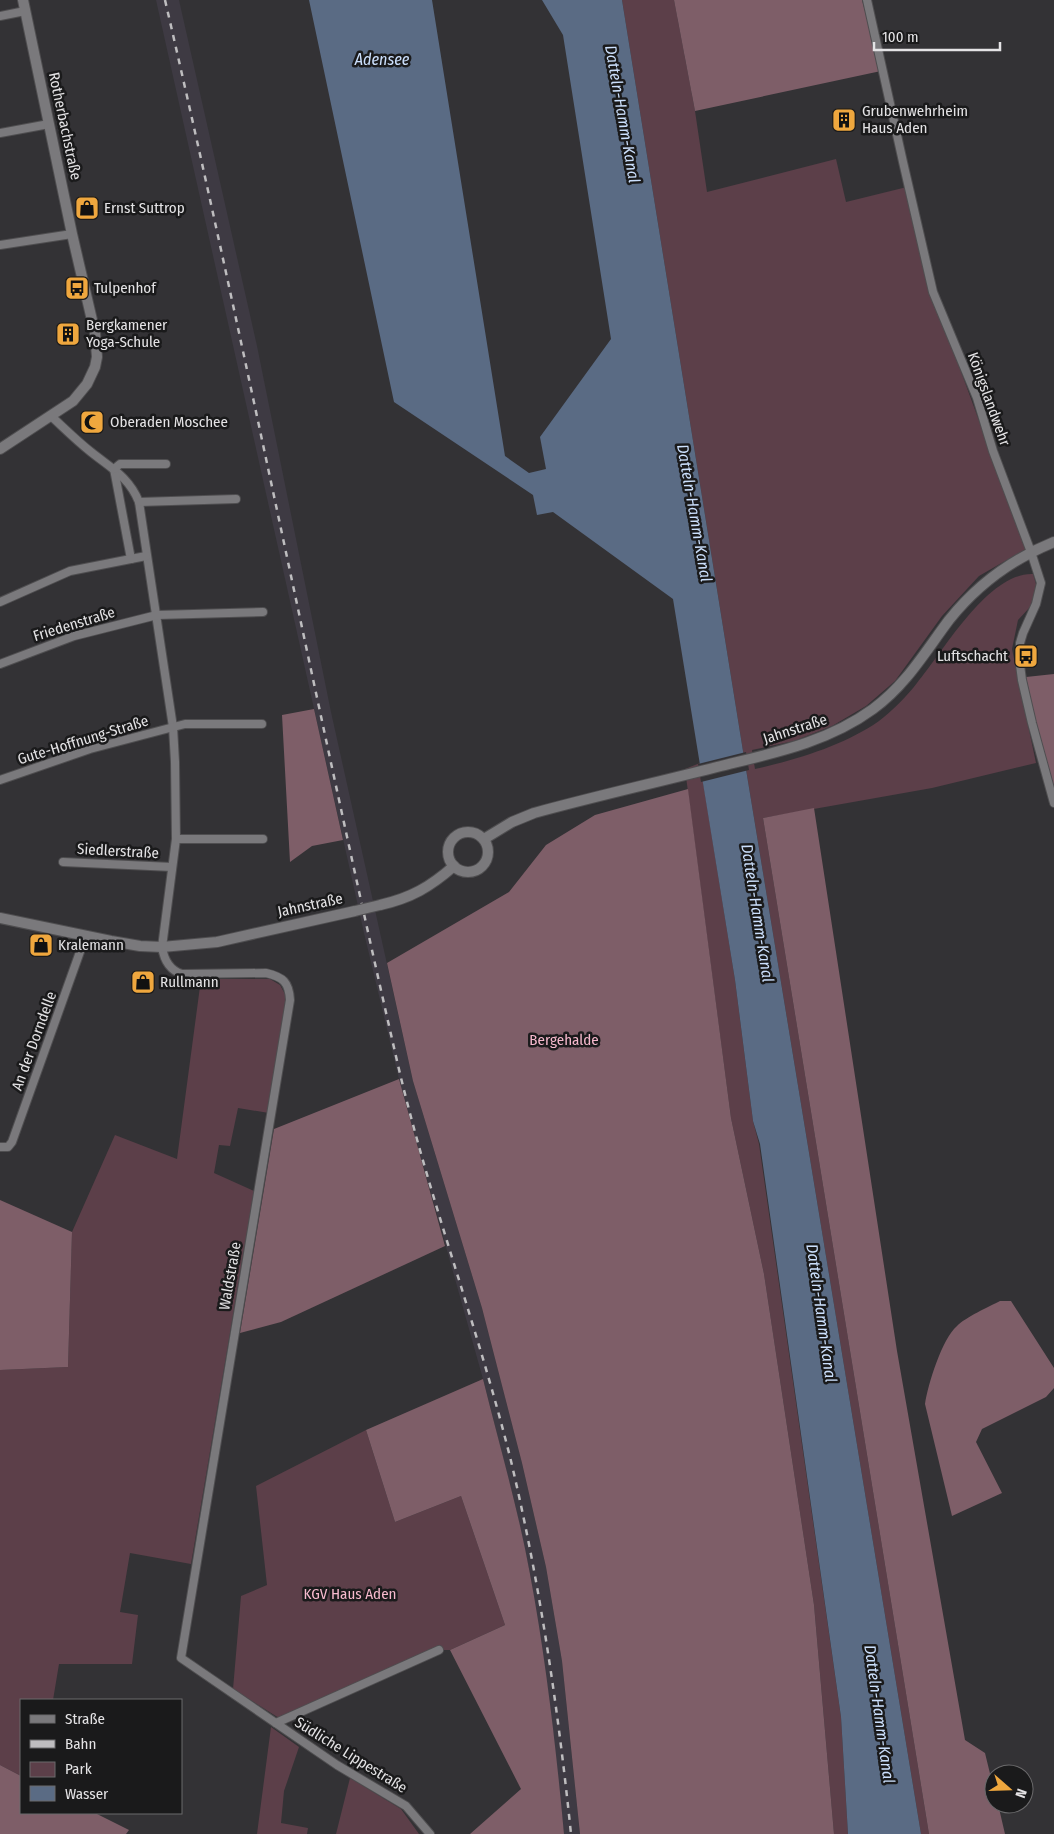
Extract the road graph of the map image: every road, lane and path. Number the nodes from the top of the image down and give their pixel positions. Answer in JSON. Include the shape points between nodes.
{"nodes":[{"id":1,"x":23,"y":0,"type":"edge"},
{"id":2,"x":867,"y":0,"type":"edge"},
{"id":3,"x":25,"y":11,"type":"junction"},
{"id":4,"x":0,"y":16,"type":"edge"},
{"id":5,"x":49,"y":124,"type":"junction"},
{"id":6,"x":0,"y":133,"type":"edge"},
{"id":7,"x":72,"y":234,"type":"junction"},
{"id":8,"x":0,"y":245,"type":"edge"},
{"id":9,"x":51,"y":416,"type":"junction"},
{"id":10,"x":0,"y":449,"type":"edge"},
{"id":11,"x":166,"y":464,"type":"dead end"},
{"id":12,"x":114,"y":469,"type":"junction"},
{"id":13,"x":236,"y":499,"type":"dead end"},
{"id":14,"x":138,"y":502,"type":"junction"},
{"id":15,"x":1054,"y":542,"type":"edge"},
{"id":16,"x":1031,"y":552,"type":"junction"},
{"id":17,"x":146,"y":556,"type":"junction"},
{"id":18,"x":131,"y":559,"type":"junction"},
{"id":19,"x":0,"y":602,"type":"edge"},
{"id":20,"x":263,"y":612,"type":"dead end"},
{"id":21,"x":157,"y":614,"type":"junction"},
{"id":22,"x":0,"y":664,"type":"edge"},
{"id":23,"x":262,"y":724,"type":"dead end"},
{"id":24,"x":173,"y":726,"type":"junction"},
{"id":25,"x":0,"y":780,"type":"edge"},
{"id":26,"x":1054,"y":803,"type":"edge"},
{"id":27,"x":484,"y":838,"type":"junction"},
{"id":28,"x":176,"y":839,"type":"junction"},
{"id":29,"x":263,"y":839,"type":"dead end"},
{"id":30,"x":63,"y":862,"type":"dead end"},
{"id":31,"x":454,"y":866,"type":"junction"},
{"id":32,"x":172,"y":867,"type":"junction"},
{"id":33,"x":0,"y":918,"type":"edge"},
{"id":34,"x":86,"y":935,"type":"junction"},
{"id":35,"x":162,"y":947,"type":"junction"},
{"id":36,"x":0,"y":1147,"type":"edge"},
{"id":37,"x":439,"y":1650,"type":"dead end"},
{"id":38,"x":181,"y":1658,"type":"joint"},
{"id":39,"x":276,"y":1723,"type":"junction"},
{"id":40,"x":430,"y":1834,"type":"edge"}],
"edges":[{"from":1,"to":3,"type":"main road","name":"Rotherbachstraße"},
{"from":2,"to":16,"type":"street","name":"Königslandwehr","via":[[933,292],[977,398]]},
{"from":3,"to":4,"type":"street"},
{"from":3,"to":5,"type":"main road","name":"Rotherbachstraße"},
{"from":5,"to":6,"type":"street"},
{"from":5,"to":7,"type":"main road","name":"Rotherbachstraße"},
{"from":7,"to":8,"type":"street"},
{"from":7,"to":9,"type":"main road","name":"Rotherbachstraße","via":[[95,333],[97,357],[92,376],[82,393]]},
{"from":9,"to":10,"type":"main road","name":"Rotherbachstraße"},
{"from":9,"to":12,"type":"street"},
{"from":11,"to":12,"type":"street","via":[[120,464]]},
{"from":12,"to":14,"type":"street","via":[[134,491]]},
{"from":12,"to":18,"type":"street"},
{"from":13,"to":14,"type":"street"},
{"from":14,"to":17,"type":"street"},
{"from":15,"to":16,"type":"main road","name":"Jahnstraße"},
{"from":16,"to":26,"type":"street","name":"Königslandwehr","via":[[1040,583],[1036,604],[1020,644],[1020,665]]},
{"from":16,"to":27,"type":"main road","name":"Jahnstraße","via":[[1000,570],[972,594],[904,682],[873,709],[836,732],[755,757],[534,813]]},
{"from":17,"to":18,"type":"street"},
{"from":17,"to":21,"type":"street"},
{"from":18,"to":19,"type":"street","via":[[70,571]]},
{"from":20,"to":21,"type":"street","name":"Friedenstraße"},
{"from":21,"to":22,"type":"street","name":"Friedenstraße","via":[[74,636]]},
{"from":21,"to":24,"type":"street"},
{"from":23,"to":24,"type":"street","name":"Gute-Hoffnung-Straße"},
{"from":24,"to":25,"type":"street","name":"Gute-Hoffnung-Straße","via":[[90,749]]},
{"from":24,"to":28,"type":"street"},
{"from":27,"to":31,"type":"main road","via":[[488,857],[480,868],[464,871]]},
{"from":27,"to":31,"type":"main road","via":[[468,831],[456,835],[448,850]]},
{"from":28,"to":29,"type":"street"},
{"from":28,"to":32,"type":"street"},
{"from":30,"to":32,"type":"street","name":"Siedlerstraße"},
{"from":31,"to":35,"type":"main road","name":"Jahnstraße","bridge":true,"via":[[420,892],[380,906],[217,942]]},
{"from":32,"to":35,"type":"street"},
{"from":33,"to":34,"type":"main road","name":"Jahnstraße"},
{"from":34,"to":35,"type":"main road","name":"Jahnstraße"},
{"from":34,"to":36,"type":"street","name":"An der Dorndelle","via":[[12,1142],[8,1147]]},
{"from":35,"to":38,"type":"street","name":"Waldstraße","via":[[166,962],[182,974],[266,973],[277,976],[290,989]]},
{"from":37,"to":39,"type":"street","name":"Südliche Lippestraße"},
{"from":38,"to":39,"type":"street","name":"Südliche Lippestraße"},
{"from":39,"to":40,"type":"street","name":"Südliche Lippestraße","via":[[406,1806]]}]}
